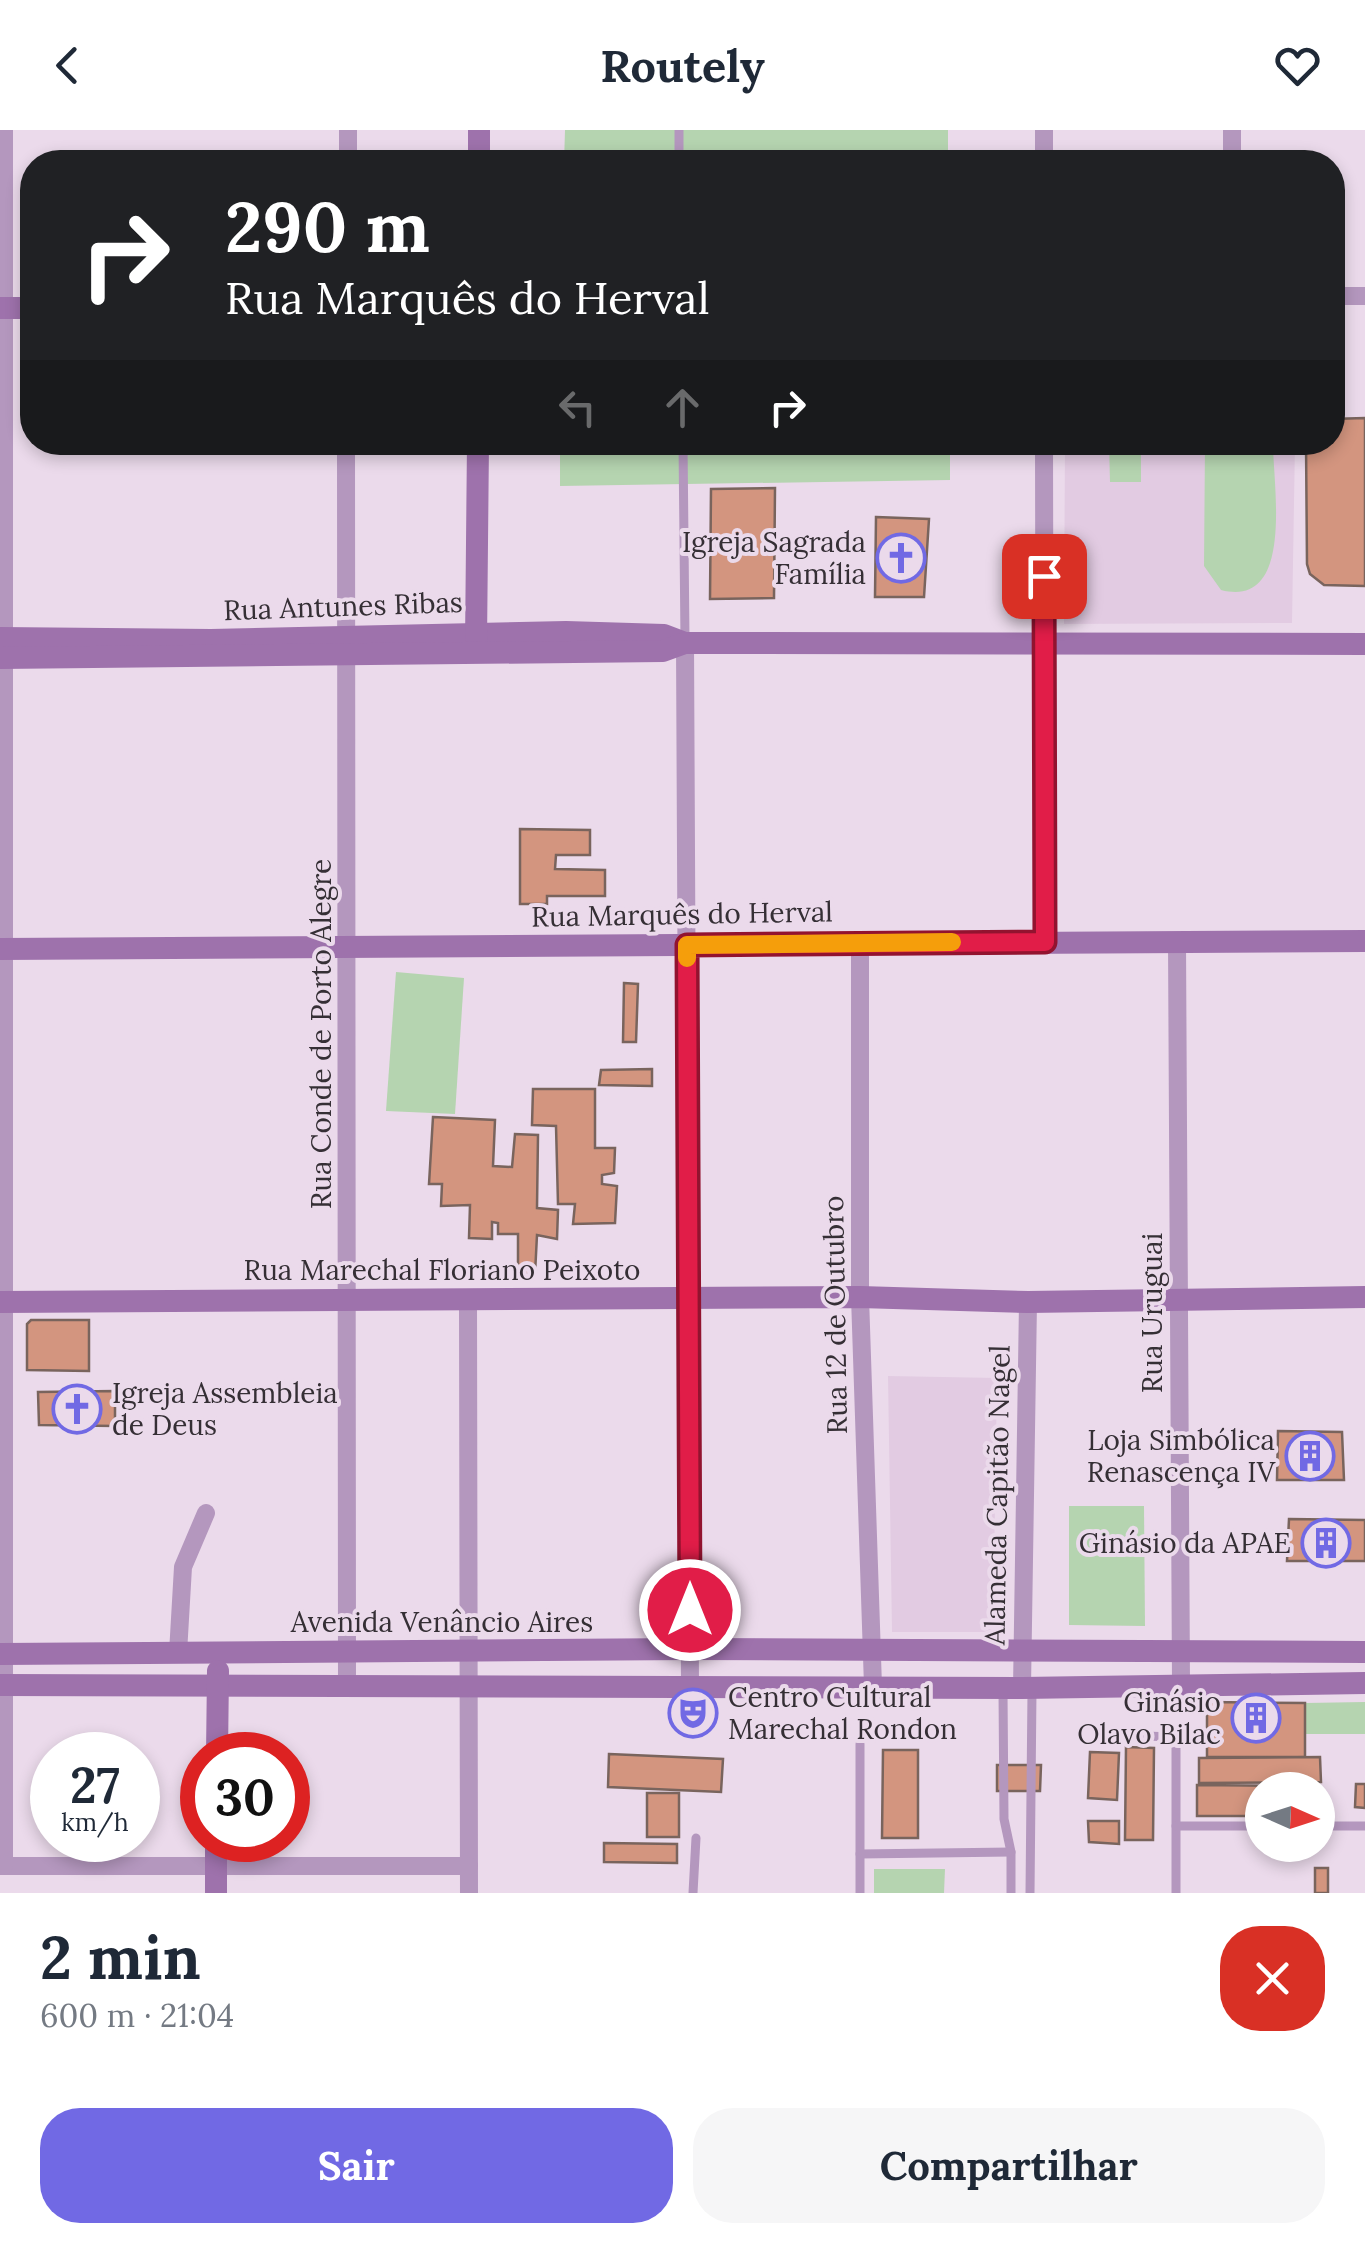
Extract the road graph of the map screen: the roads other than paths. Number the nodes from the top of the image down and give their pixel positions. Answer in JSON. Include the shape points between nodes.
{"nodes":[{"id":1,"x":4,"y":130,"type":"edge"},
{"id":2,"x":2,"y":308,"type":"edge"},
{"id":3,"x":346,"y":455,"type":"edge"},
{"id":4,"x":478,"y":455,"type":"edge"},
{"id":5,"x":683,"y":455,"type":"edge"},
{"id":6,"x":1044,"y":455,"type":"edge"},
{"id":7,"x":476,"y":641,"type":"junction"},
{"id":8,"x":686,"y":643,"type":"junction"},
{"id":9,"x":1043,"y":643,"type":"junction"},
{"id":10,"x":1365,"y":644,"type":"edge"},
{"id":11,"x":347,"y":647,"type":"junction"},
{"id":12,"x":2,"y":648,"type":"edge"},
{"id":13,"x":1177,"y":941,"type":"junction"},
{"id":14,"x":1365,"y":941,"type":"edge"},
{"id":15,"x":860,"y":942,"type":"junction"},
{"id":16,"x":1045,"y":942,"type":"junction"},
{"id":17,"x":687,"y":945,"type":"junction"},
{"id":18,"x":349,"y":947,"type":"junction"},
{"id":19,"x":1,"y":949,"type":"edge"},
{"id":20,"x":860,"y":1297,"type":"junction"},
{"id":21,"x":1365,"y":1297,"type":"edge"},
{"id":22,"x":1179,"y":1298,"type":"junction"},
{"id":23,"x":689,"y":1299,"type":"junction"},
{"id":24,"x":348,"y":1300,"type":"junction"},
{"id":25,"x":468,"y":1300,"type":"junction"},
{"id":26,"x":2,"y":1302,"type":"edge"},
{"id":27,"x":1028,"y":1302,"type":"junction"},
{"id":28,"x":206,"y":1513,"type":"dead end"},
{"id":29,"x":690,"y":1650,"type":"junction"},
{"id":30,"x":872,"y":1650,"type":"junction"},
{"id":31,"x":556,"y":1651,"type":"junction"},
{"id":32,"x":348,"y":1652,"type":"junction"},
{"id":33,"x":1181,"y":1652,"type":"junction"},
{"id":34,"x":1365,"y":1652,"type":"edge"},
{"id":35,"x":178,"y":1653,"type":"junction"},
{"id":36,"x":218,"y":1653,"type":"junction"},
{"id":37,"x":466,"y":1653,"type":"junction"},
{"id":38,"x":2,"y":1654,"type":"edge"},
{"id":39,"x":1022,"y":1654,"type":"junction"},
{"id":40,"x":1365,"y":1683,"type":"edge"},
{"id":41,"x":1181,"y":1684,"type":"junction"},
{"id":42,"x":2,"y":1685,"type":"edge"},
{"id":43,"x":218,"y":1686,"type":"junction"},
{"id":44,"x":347,"y":1686,"type":"junction"},
{"id":45,"x":468,"y":1686,"type":"junction"},
{"id":46,"x":557,"y":1686,"type":"junction"},
{"id":47,"x":690,"y":1686,"type":"junction"},
{"id":48,"x":873,"y":1686,"type":"junction"},
{"id":49,"x":1019,"y":1688,"type":"junction"},
{"id":50,"x":217,"y":1732,"type":"edge"},
{"id":51,"x":1112,"y":1735,"type":"dead end"},
{"id":52,"x":860,"y":1744,"type":"dead end"},
{"id":53,"x":1176,"y":1826,"type":"junction"},
{"id":54,"x":1245,"y":1826,"type":"edge"},
{"id":55,"x":1335,"y":1826,"type":"edge"},
{"id":56,"x":1365,"y":1826,"type":"edge"},
{"id":57,"x":696,"y":1838,"type":"dead end"},
{"id":58,"x":1011,"y":1852,"type":"junction"},
{"id":59,"x":860,"y":1854,"type":"junction"},
{"id":60,"x":216,"y":1862,"type":"edge"},
{"id":61,"x":2,"y":1866,"type":"edge"},
{"id":62,"x":216,"y":1866,"type":"junction"},
{"id":63,"x":470,"y":1866,"type":"junction"},
{"id":64,"x":216,"y":1893,"type":"edge"},
{"id":65,"x":469,"y":1893,"type":"edge"},
{"id":66,"x":693,"y":1893,"type":"edge"},
{"id":67,"x":860,"y":1893,"type":"edge"},
{"id":68,"x":1011,"y":1893,"type":"edge"},
{"id":69,"x":1030,"y":1893,"type":"edge"},
{"id":70,"x":1176,"y":1893,"type":"edge"}],
"edges":[{"from":1,"to":2,"type":"street"},
{"from":2,"to":12,"type":"street"},
{"from":3,"to":11,"type":"street","name":"Rua Conde de Porto Alegre"},
{"from":4,"to":7,"type":"street"},
{"from":5,"to":8,"type":"lane"},
{"from":6,"to":9,"type":"street"},
{"from":7,"to":8,"type":"street","name":"Rua Antunes Ribas","via":[[664,635]]},
{"from":7,"to":11,"type":"street","name":"Rua Antunes Ribas"},
{"from":8,"to":9,"type":"street","name":"Rua Antunes Ribas"},
{"from":8,"to":17,"type":"street"},
{"from":9,"to":10,"type":"street","name":"Rua Antunes Ribas"},
{"from":9,"to":16,"type":"street"},
{"from":11,"to":12,"type":"street","name":"Rua Antunes Ribas"},
{"from":11,"to":18,"type":"street","name":"Rua Conde de Porto Alegre"},
{"from":12,"to":19,"type":"street"},
{"from":13,"to":14,"type":"street","name":"Rua Marquês do Herval"},
{"from":13,"to":16,"type":"street","name":"Rua Marquês do Herval"},
{"from":13,"to":22,"type":"street","name":"Rua Uruguai"},
{"from":15,"to":16,"type":"street","name":"Rua Marquês do Herval"},
{"from":15,"to":17,"type":"street","name":"Rua Marquês do Herval"},
{"from":15,"to":20,"type":"street","name":"Rua 12 de Outubro"},
{"from":17,"to":18,"type":"street","name":"Rua Marquês do Herval"},
{"from":17,"to":23,"type":"street"},
{"from":18,"to":19,"type":"street","name":"Rua Marquês do Herval"},
{"from":18,"to":24,"type":"street","name":"Rua Conde de Porto Alegre"},
{"from":19,"to":26,"type":"street"},
{"from":20,"to":23,"type":"street","name":"Rua Marechal Floriano Peixoto"},
{"from":20,"to":27,"type":"street","name":"Rua Marechal Floriano Peixoto"},
{"from":20,"to":30,"type":"street","name":"Rua 12 de Outubro"},
{"from":21,"to":22,"type":"street","name":"Rua Marechal Floriano Peixoto"},
{"from":22,"to":27,"type":"street","name":"Rua Marechal Floriano Peixoto"},
{"from":22,"to":33,"type":"street","name":"Rua Uruguai"},
{"from":23,"to":25,"type":"street","name":"Rua Marechal Floriano Peixoto"},
{"from":23,"to":29,"type":"street"},
{"from":24,"to":25,"type":"street","name":"Rua Marechal Floriano Peixoto"},
{"from":24,"to":26,"type":"street","name":"Rua Marechal Floriano Peixoto"},
{"from":24,"to":32,"type":"street","name":"Rua Conde de Porto Alegre"},
{"from":25,"to":37,"type":"street"},
{"from":26,"to":38,"type":"street"},
{"from":27,"to":39,"type":"street","name":"Alameda Capitão Nagel"},
{"from":28,"to":35,"type":"street","via":[[183,1567]]},
{"from":29,"to":30,"type":"street","name":"Avenida Venâncio Aires"},
{"from":29,"to":31,"type":"street","name":"Avenida Venâncio Aires"},
{"from":29,"to":47,"type":"street"},
{"from":30,"to":39,"type":"street","name":"Avenida Venâncio Aires"},
{"from":30,"to":48,"type":"street","name":"Rua 12 de Outubro"},
{"from":31,"to":37,"type":"street","name":"Avenida Venâncio Aires"},
{"from":31,"to":46,"type":"street"},
{"from":32,"to":36,"type":"street","name":"Avenida Venâncio Aires"},
{"from":32,"to":37,"type":"street","name":"Avenida Venâncio Aires"},
{"from":32,"to":44,"type":"street","name":"Rua Conde de Porto Alegre"},
{"from":33,"to":34,"type":"street","name":"Avenida Venâncio Aires"},
{"from":33,"to":39,"type":"street","name":"Avenida Venâncio Aires"},
{"from":33,"to":41,"type":"street","name":"Rua Uruguai"},
{"from":35,"to":36,"type":"street","name":"Avenida Venâncio Aires"},
{"from":35,"to":38,"type":"street","name":"Avenida Venâncio Aires"},
{"from":36,"to":43,"type":"street"},
{"from":37,"to":45,"type":"street"},
{"from":38,"to":42,"type":"street"},
{"from":39,"to":49,"type":"street","name":"Alameda Capitão Nagel"},
{"from":40,"to":41,"type":"street"},
{"from":41,"to":49,"type":"street"},
{"from":42,"to":43,"type":"street"},
{"from":42,"to":61,"type":"street"},
{"from":43,"to":44,"type":"street"},
{"from":43,"to":50,"type":"street"},
{"from":44,"to":45,"type":"street"},
{"from":45,"to":46,"type":"street"},
{"from":45,"to":63,"type":"street"},
{"from":46,"to":47,"type":"street"},
{"from":47,"to":48,"type":"street"},
{"from":48,"to":49,"type":"street"},
{"from":49,"to":58,"type":"lane","via":[[1004,1819]]},
{"from":49,"to":69,"type":"lane"},
{"from":51,"to":53,"type":"lane","via":[[1176,1738]]},
{"from":52,"to":59,"type":"lane"},
{"from":53,"to":54,"type":"lane"},
{"from":53,"to":70,"type":"lane"},
{"from":55,"to":56,"type":"lane"},
{"from":57,"to":66,"type":"lane"},
{"from":58,"to":59,"type":"lane"},
{"from":58,"to":68,"type":"lane"},
{"from":59,"to":67,"type":"lane"},
{"from":60,"to":62,"type":"street"},
{"from":61,"to":62,"type":"street"},
{"from":62,"to":63,"type":"street"},
{"from":62,"to":64,"type":"street"},
{"from":63,"to":65,"type":"street"}]}
